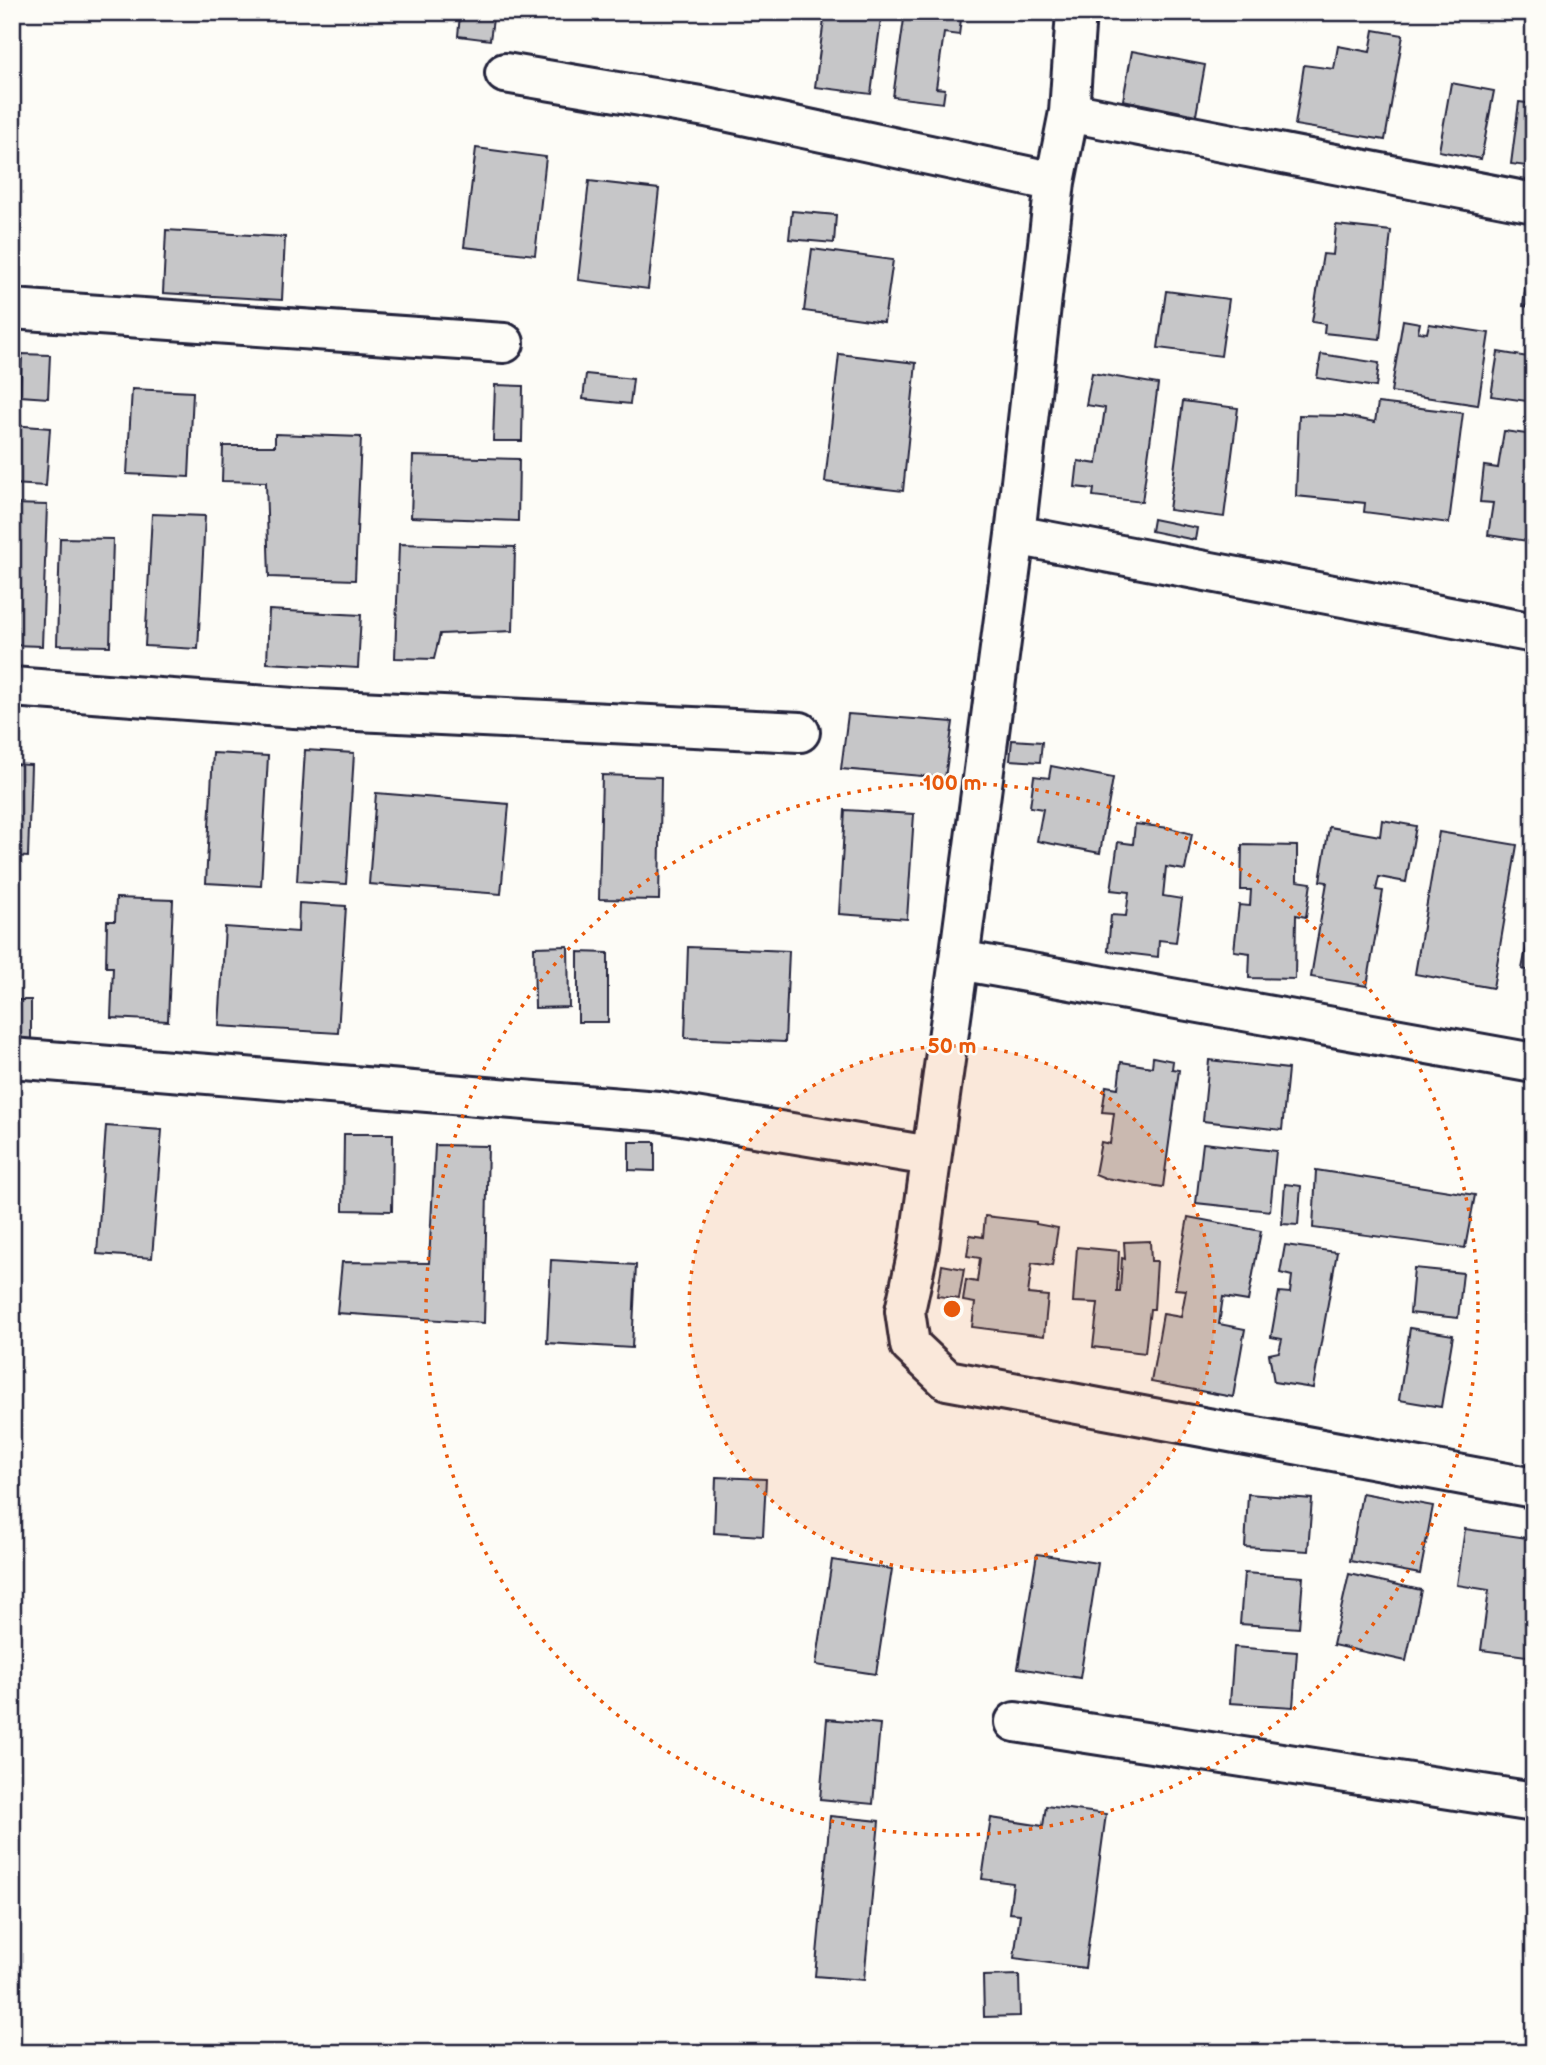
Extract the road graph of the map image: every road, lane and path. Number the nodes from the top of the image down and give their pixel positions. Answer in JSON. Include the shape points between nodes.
{"nodes":[{"id":1,"x":1076,"y":12,"type":"edge"},
{"id":2,"x":505,"y":73,"type":"dead end"},
{"id":3,"x":1069,"y":113,"type":"junction"},
{"id":4,"x":1055,"y":182,"type":"junction"},
{"id":5,"x":1534,"y":203,"type":"edge"},
{"id":6,"x":12,"y":309,"type":"edge"},
{"id":7,"x":504,"y":343,"type":"dead end"},
{"id":8,"x":1015,"y":536,"type":"junction"},
{"id":9,"x":1534,"y":633,"type":"edge"},
{"id":10,"x":12,"y":687,"type":"edge"},
{"id":11,"x":800,"y":732,"type":"dead end"},
{"id":12,"x":959,"y":960,"type":"junction"},
{"id":13,"x":12,"y":1058,"type":"edge"},
{"id":14,"x":1534,"y":1063,"type":"edge"},
{"id":15,"x":930,"y":1156,"type":"junction"},
{"id":16,"x":1534,"y":1488,"type":"edge"},
{"id":17,"x":1015,"y":1723,"type":"dead end"},
{"id":18,"x":1534,"y":1802,"type":"edge"}],
"edges":[{"from":1,"to":3,"type":"street"},
{"from":2,"to":4,"type":"street","via":[[706,107]]},
{"from":3,"to":4,"type":"street"},
{"from":3,"to":5,"type":"street"},
{"from":4,"to":8,"type":"street"},
{"from":6,"to":7,"type":"street"},
{"from":8,"to":9,"type":"street"},
{"from":8,"to":12,"type":"street"},
{"from":10,"to":11,"type":"street","via":[[294,708]]},
{"from":12,"to":14,"type":"street"},
{"from":12,"to":15,"type":"street"},
{"from":13,"to":15,"type":"street","via":[[658,1111]]},
{"from":15,"to":16,"type":"street","via":[[905,1311],[910,1345],[947,1380]]},
{"from":17,"to":18,"type":"street"}]}
